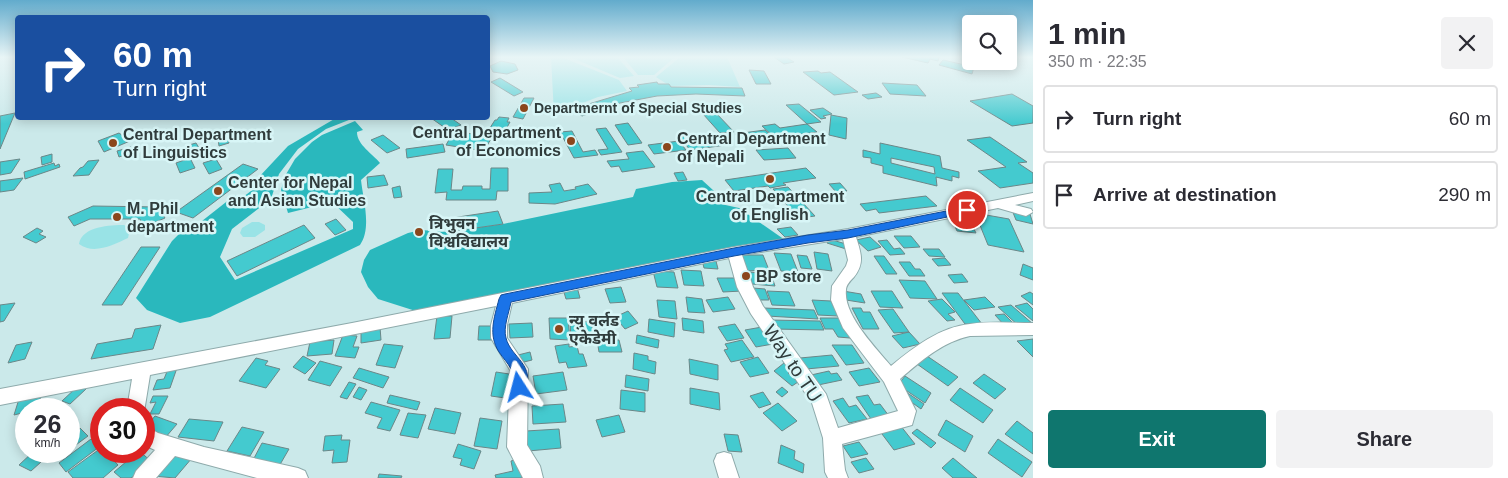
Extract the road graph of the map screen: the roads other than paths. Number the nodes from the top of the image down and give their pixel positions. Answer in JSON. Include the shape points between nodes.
{"nodes":[{"id":1,"x":1033,"y":197,"type":"edge"},
{"id":2,"x":999,"y":204,"type":"junction"},
{"id":3,"x":1026,"y":212,"type":"dead end"},
{"id":4,"x":848,"y":234,"type":"junction"},
{"id":5,"x":734,"y":252,"type":"junction"},
{"id":6,"x":505,"y":299,"type":"junction"},
{"id":7,"x":1033,"y":329,"type":"edge"},
{"id":8,"x":142,"y":370,"type":"junction"},
{"id":9,"x":890,"y":377,"type":"junction"},
{"id":10,"x":0,"y":397,"type":"edge"},
{"id":11,"x":138,"y":398,"type":"edge"},
{"id":12,"x":832,"y":438,"type":"junction"},
{"id":13,"x":155,"y":440,"type":"edge"},
{"id":14,"x":171,"y":446,"type":"junction"},
{"id":15,"x":143,"y":478,"type":"edge"},
{"id":16,"x":298,"y":478,"type":"edge"},
{"id":17,"x":533,"y":478,"type":"edge"},
{"id":18,"x":838,"y":478,"type":"edge"}],
"edges":[{"from":1,"to":2,"type":"street"},
{"from":2,"to":3,"type":"street"},
{"from":2,"to":4,"type":"street"},
{"from":4,"to":5,"type":"street"},
{"from":4,"to":9,"type":"street","via":[[855,260],[838,291],[844,316]]},
{"from":5,"to":6,"type":"street"},
{"from":5,"to":12,"type":"street","name":"Way to TU","via":[[756,310],[820,400]]},
{"from":6,"to":8,"type":"street"},
{"from":6,"to":17,"type":"street","via":[[499,338],[519,369],[517,447]]},
{"from":7,"to":9,"type":"street","via":[[969,330],[952,335],[918,353]]},
{"from":8,"to":10,"type":"street"},
{"from":8,"to":11,"type":"street"},
{"from":9,"to":12,"type":"street","via":[[907,411],[905,419]]},
{"from":12,"to":18,"type":"street","name":"Way to TU"},
{"from":13,"to":14,"type":"street"},
{"from":14,"to":15,"type":"street"},
{"from":14,"to":16,"type":"street"}]}
